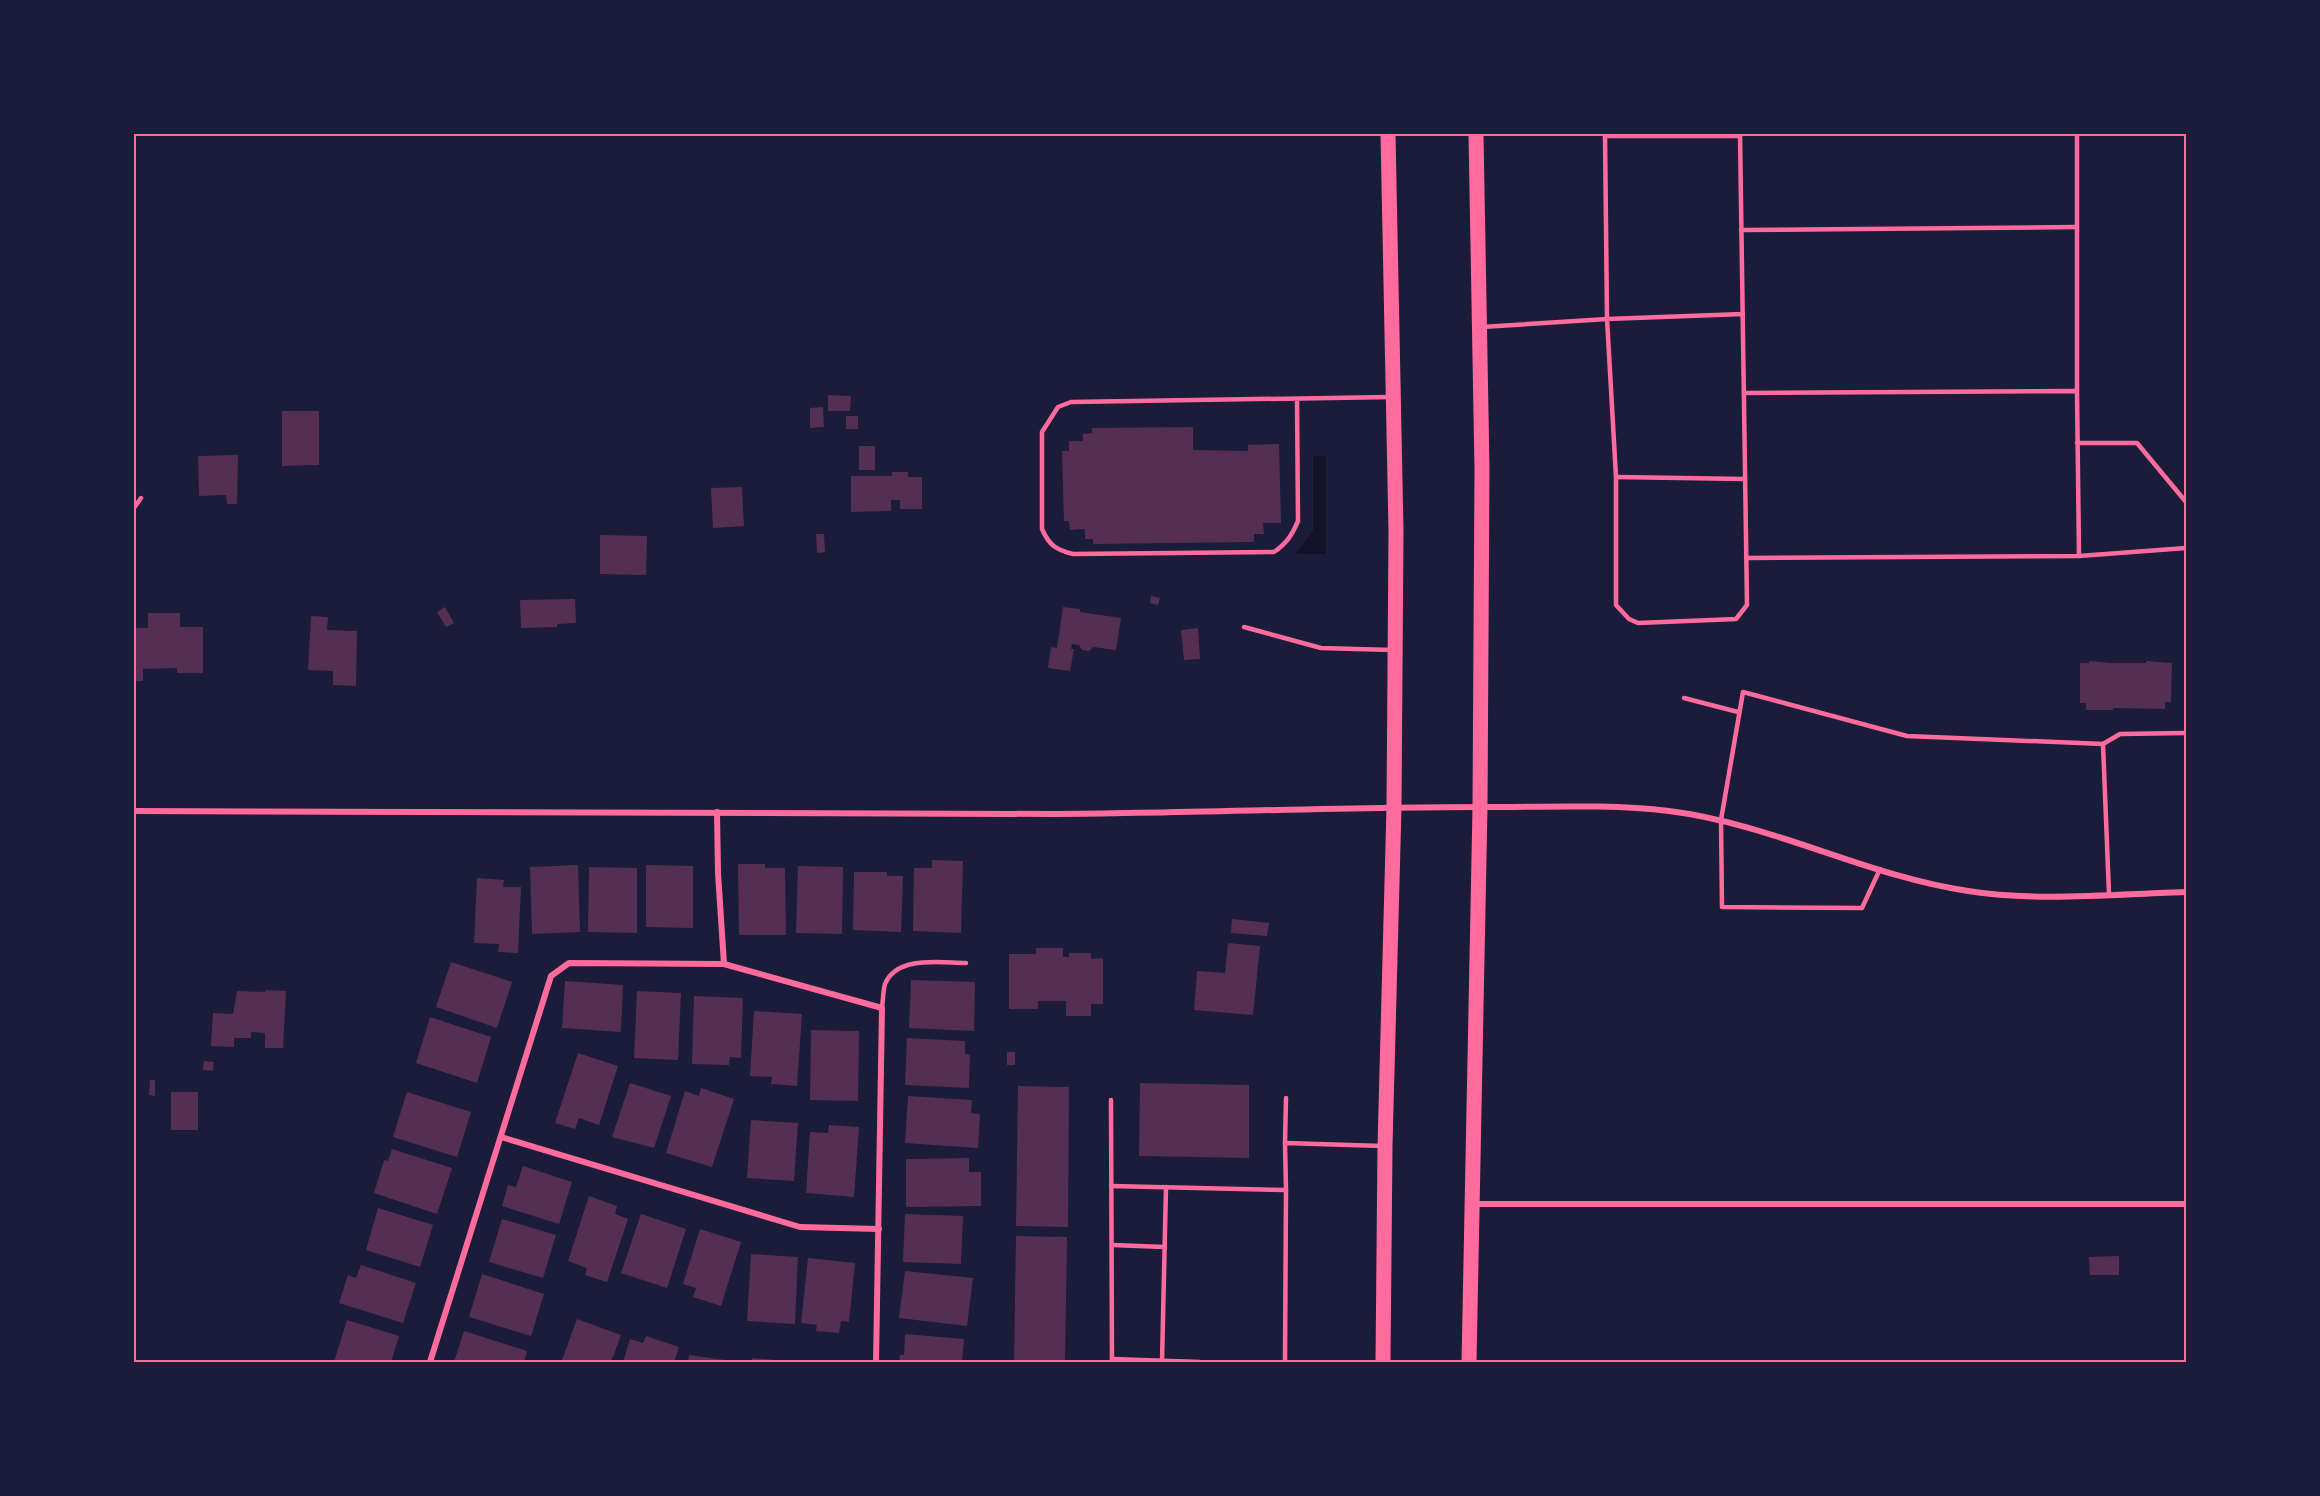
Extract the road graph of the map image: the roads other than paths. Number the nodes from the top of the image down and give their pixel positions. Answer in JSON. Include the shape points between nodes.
{"nodes":[{"id":1,"x":1388,"y":134,"type":"edge"},
{"id":2,"x":1476,"y":134,"type":"edge"},
{"id":3,"x":2077,"y":134,"type":"edge"},
{"id":4,"x":1605,"y":135,"type":"edge"},
{"id":5,"x":1740,"y":135,"type":"edge"},
{"id":6,"x":2077,"y":227,"type":"junction"},
{"id":7,"x":1742,"y":230,"type":"junction"},
{"id":8,"x":1743,"y":314,"type":"junction"},
{"id":9,"x":1607,"y":319,"type":"junction"},
{"id":10,"x":1479,"y":328,"type":"junction"},
{"id":11,"x":2077,"y":391,"type":"junction"},
{"id":12,"x":1744,"y":393,"type":"junction"},
{"id":13,"x":1394,"y":397,"type":"junction"},
{"id":14,"x":1298,"y":399,"type":"junction"},
{"id":15,"x":2077,"y":443,"type":"junction"},
{"id":16,"x":1616,"y":477,"type":"junction"},
{"id":17,"x":1745,"y":479,"type":"junction"},
{"id":18,"x":141,"y":498,"type":"dead end"},
{"id":19,"x":2187,"y":502,"type":"edge"},
{"id":20,"x":134,"y":508,"type":"edge"},
{"id":21,"x":2187,"y":548,"type":"edge"},
{"id":22,"x":2079,"y":556,"type":"junction"},
{"id":23,"x":1746,"y":558,"type":"junction"},
{"id":24,"x":1244,"y":627,"type":"dead end"},
{"id":25,"x":1395,"y":650,"type":"junction"},
{"id":26,"x":1684,"y":698,"type":"dead end"},
{"id":27,"x":1738,"y":712,"type":"junction"},
{"id":28,"x":2187,"y":734,"type":"edge"},
{"id":29,"x":2103,"y":744,"type":"junction"},
{"id":30,"x":1394,"y":807,"type":"junction"},
{"id":31,"x":1480,"y":807,"type":"junction"},
{"id":32,"x":134,"y":811,"type":"edge"},
{"id":33,"x":717,"y":812,"type":"junction"},
{"id":34,"x":1720,"y":820,"type":"junction"},
{"id":35,"x":1880,"y":869,"type":"junction"},
{"id":36,"x":2187,"y":892,"type":"edge"},
{"id":37,"x":2109,"y":894,"type":"junction"},
{"id":38,"x":966,"y":963,"type":"dead end"},
{"id":39,"x":724,"y":964,"type":"junction"},
{"id":40,"x":882,"y":1008,"type":"junction"},
{"id":41,"x":1286,"y":1098,"type":"dead end"},
{"id":42,"x":1111,"y":1100,"type":"dead end"},
{"id":43,"x":501,"y":1137,"type":"junction"},
{"id":44,"x":1285,"y":1143,"type":"junction"},
{"id":45,"x":1385,"y":1146,"type":"junction"},
{"id":46,"x":1112,"y":1186,"type":"junction"},
{"id":47,"x":1166,"y":1187,"type":"junction"},
{"id":48,"x":1286,"y":1190,"type":"junction"},
{"id":49,"x":1472,"y":1204,"type":"junction"},
{"id":50,"x":2187,"y":1204,"type":"edge"},
{"id":51,"x":879,"y":1229,"type":"junction"},
{"id":52,"x":1112,"y":1245,"type":"junction"},
{"id":53,"x":1165,"y":1247,"type":"junction"},
{"id":54,"x":1112,"y":1361,"type":"edge"},
{"id":55,"x":430,"y":1362,"type":"edge"},
{"id":56,"x":876,"y":1362,"type":"edge"},
{"id":57,"x":1162,"y":1362,"type":"edge"},
{"id":58,"x":1200,"y":1362,"type":"edge"},
{"id":59,"x":1285,"y":1362,"type":"edge"},
{"id":60,"x":1383,"y":1362,"type":"edge"},
{"id":61,"x":1469,"y":1362,"type":"edge"}],
"edges":[{"from":1,"to":13,"type":"main road"},
{"from":2,"to":10,"type":"main road"},
{"from":3,"to":6,"type":"lane"},
{"from":4,"to":5,"type":"lane"},
{"from":4,"to":9,"type":"lane"},
{"from":5,"to":7,"type":"lane"},
{"from":6,"to":7,"type":"lane"},
{"from":6,"to":11,"type":"lane"},
{"from":7,"to":8,"type":"lane"},
{"from":8,"to":9,"type":"lane"},
{"from":8,"to":12,"type":"lane"},
{"from":9,"to":10,"type":"lane"},
{"from":9,"to":16,"type":"lane"},
{"from":10,"to":31,"type":"main road"},
{"from":11,"to":12,"type":"lane"},
{"from":11,"to":15,"type":"lane"},
{"from":12,"to":17,"type":"lane"},
{"from":13,"to":14,"type":"lane"},
{"from":13,"to":25,"type":"main road"},
{"from":14,"to":14,"type":"lane","via":[[1071,402],[1058,407],[1042,432],[1042,530],[1057,550],[1073,554],[1274,552],[1286,544],[1298,521]]},
{"from":15,"to":19,"type":"lane","via":[[2137,443]]},
{"from":15,"to":22,"type":"lane"},
{"from":16,"to":17,"type":"lane"},
{"from":16,"to":23,"type":"lane","via":[[1616,605],[1629,619],[1638,623],[1736,619],[1747,605]]},
{"from":17,"to":23,"type":"lane"},
{"from":18,"to":20,"type":"lane"},
{"from":21,"to":22,"type":"lane"},
{"from":22,"to":23,"type":"lane"},
{"from":24,"to":25,"type":"lane","via":[[1321,648]]},
{"from":25,"to":30,"type":"main road"},
{"from":26,"to":27,"type":"lane"},
{"from":27,"to":29,"type":"lane","via":[[1743,692],[1907,736]]},
{"from":27,"to":34,"type":"lane"},
{"from":28,"to":29,"type":"lane","via":[[2121,734]]},
{"from":29,"to":37,"type":"lane"},
{"from":30,"to":31,"type":"street"},
{"from":30,"to":33,"type":"street","via":[[1204,813]]},
{"from":30,"to":45,"type":"main road"},
{"from":31,"to":34,"type":"street","via":[[1625,808]]},
{"from":31,"to":49,"type":"main road"},
{"from":32,"to":33,"type":"street"},
{"from":33,"to":39,"type":"street"},
{"from":34,"to":35,"type":"street"},
{"from":34,"to":35,"type":"lane","via":[[1722,907],[1862,908]]},
{"from":35,"to":37,"type":"street","via":[[1969,891],[2010,895]]},
{"from":36,"to":37,"type":"street"},
{"from":38,"to":40,"type":"lane","via":[[915,963],[895,971],[885,985]]},
{"from":39,"to":40,"type":"street"},
{"from":39,"to":43,"type":"street","via":[[570,963],[551,976]]},
{"from":40,"to":51,"type":"street"},
{"from":41,"to":44,"type":"lane"},
{"from":42,"to":46,"type":"lane"},
{"from":43,"to":51,"type":"street","via":[[800,1227]]},
{"from":43,"to":55,"type":"street"},
{"from":44,"to":45,"type":"lane"},
{"from":44,"to":48,"type":"lane"},
{"from":45,"to":60,"type":"main road"},
{"from":46,"to":47,"type":"lane"},
{"from":46,"to":52,"type":"lane"},
{"from":47,"to":48,"type":"lane"},
{"from":47,"to":53,"type":"lane"},
{"from":48,"to":59,"type":"lane"},
{"from":49,"to":50,"type":"street"},
{"from":49,"to":61,"type":"main road"},
{"from":51,"to":56,"type":"street"},
{"from":52,"to":53,"type":"lane"},
{"from":52,"to":54,"type":"lane"},
{"from":53,"to":57,"type":"lane"},
{"from":54,"to":57,"type":"lane"},
{"from":57,"to":58,"type":"lane"}]}
